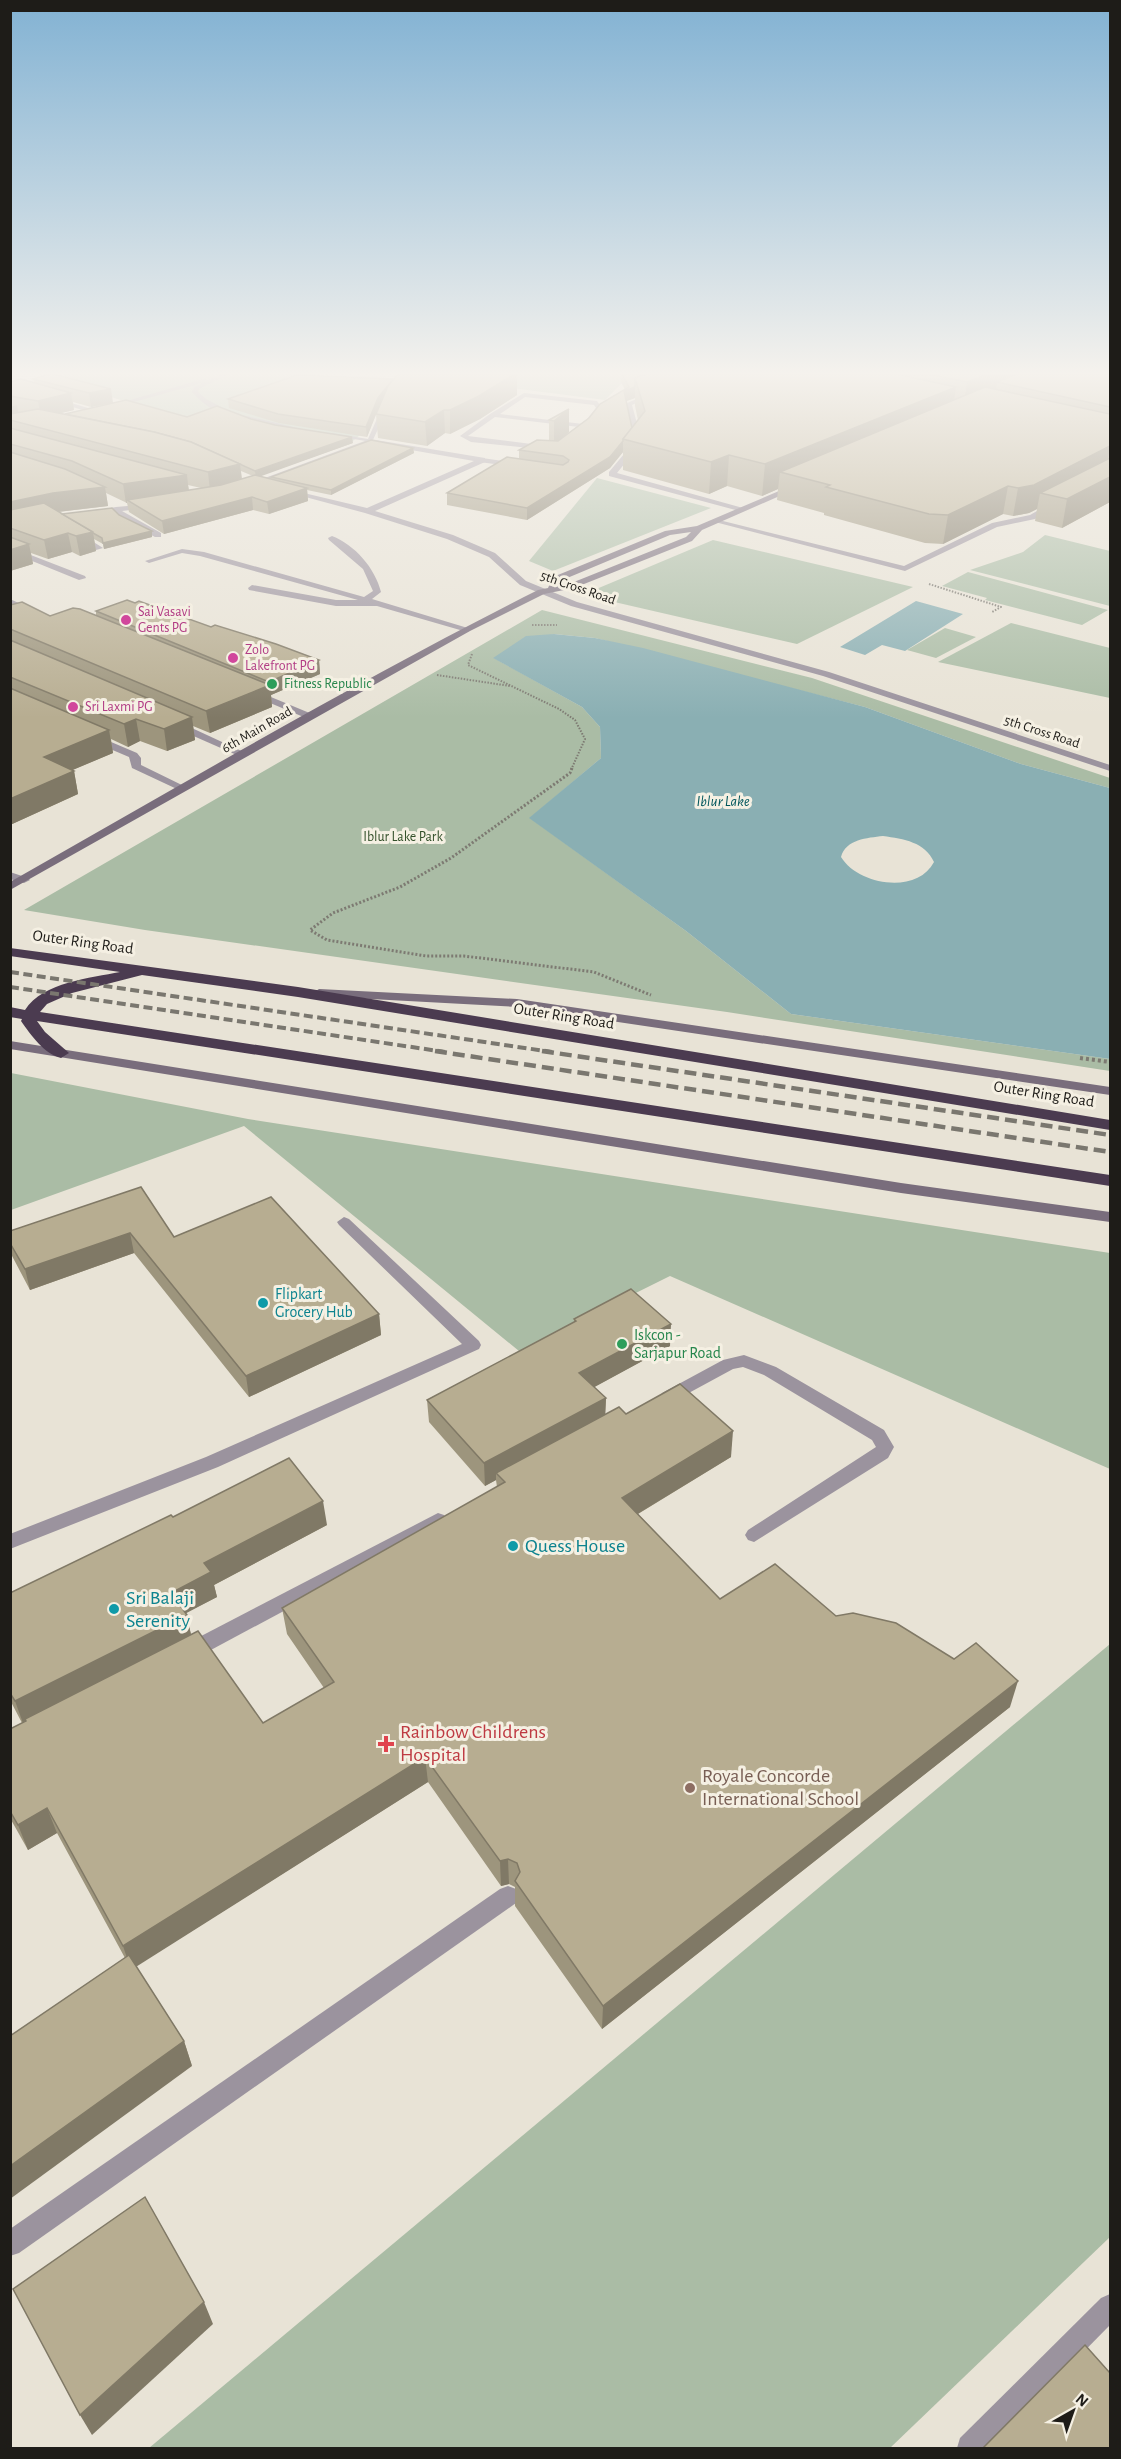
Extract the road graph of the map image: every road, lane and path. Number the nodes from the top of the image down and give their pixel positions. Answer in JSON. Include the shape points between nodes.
{"nodes":[{"id":1,"x":281,"y":489,"type":"edge"},
{"id":2,"x":418,"y":489,"type":"edge"},
{"id":3,"x":664,"y":489,"type":"edge"},
{"id":4,"x":791,"y":489,"type":"edge"},
{"id":5,"x":1060,"y":502,"type":"edge"},
{"id":6,"x":160,"y":504,"type":"edge"},
{"id":7,"x":116,"y":506,"type":"junction"},
{"id":8,"x":740,"y":510,"type":"junction"},
{"id":9,"x":369,"y":511,"type":"junction"},
{"id":10,"x":81,"y":513,"type":"edge"},
{"id":11,"x":715,"y":521,"type":"junction"},
{"id":12,"x":699,"y":528,"type":"junction"},
{"id":13,"x":69,"y":531,"type":"edge"},
{"id":14,"x":158,"y":535,"type":"edge"},
{"id":15,"x":332,"y":538,"type":"dead end"},
{"id":16,"x":99,"y":548,"type":"edge"},
{"id":17,"x":10,"y":549,"type":"edge"},
{"id":18,"x":149,"y":561,"type":"dead end"},
{"id":19,"x":905,"y":569,"type":"junction"},
{"id":20,"x":82,"y":578,"type":"dead end"},
{"id":21,"x":252,"y":588,"type":"dead end"},
{"id":22,"x":552,"y":588,"type":"junction"},
{"id":23,"x":541,"y":592,"type":"junction"},
{"id":24,"x":364,"y":600,"type":"junction"},
{"id":25,"x":10,"y":601,"type":"edge"},
{"id":26,"x":377,"y":603,"type":"junction"},
{"id":27,"x":992,"y":612,"type":"dead end"},
{"id":28,"x":10,"y":623,"type":"edge"},
{"id":29,"x":563,"y":625,"type":"dead end"},
{"id":30,"x":524,"y":627,"type":"dead end"},
{"id":31,"x":467,"y":628,"type":"junction"},
{"id":32,"x":474,"y":651,"type":"dead end"},
{"id":33,"x":430,"y":673,"type":"dead end"},
{"id":34,"x":515,"y":687,"type":"junction"},
{"id":35,"x":245,"y":689,"type":"edge"},
{"id":36,"x":309,"y":716,"type":"junction"},
{"id":37,"x":168,"y":721,"type":"edge"},
{"id":38,"x":82,"y":733,"type":"edge"},
{"id":39,"x":243,"y":754,"type":"junction"},
{"id":40,"x":1110,"y":768,"type":"edge"},
{"id":41,"x":183,"y":788,"type":"junction"},
{"id":42,"x":10,"y":875,"type":"edge"},
{"id":43,"x":24,"y":880,"type":"junction"},
{"id":44,"x":10,"y":888,"type":"edge"},
{"id":45,"x":10,"y":952,"type":"edge"},
{"id":46,"x":146,"y":970,"type":"junction"},
{"id":47,"x":298,"y":992,"type":"junction"},
{"id":48,"x":657,"y":998,"type":"dead end"},
{"id":49,"x":10,"y":1012,"type":"edge"},
{"id":50,"x":10,"y":1045,"type":"edge"},
{"id":51,"x":61,"y":1053,"type":"junction"},
{"id":52,"x":1075,"y":1058,"type":"dead end"},
{"id":53,"x":1110,"y":1062,"type":"edge"},
{"id":54,"x":1110,"y":1091,"type":"edge"},
{"id":55,"x":1110,"y":1125,"type":"edge"},
{"id":56,"x":1110,"y":1181,"type":"edge"},
{"id":57,"x":1110,"y":1217,"type":"edge"},
{"id":58,"x":344,"y":1222,"type":"dead end"},
{"id":59,"x":656,"y":1403,"type":"edge"},
{"id":60,"x":450,"y":1514,"type":"edge"},
{"id":61,"x":754,"y":1535,"type":"dead end"},
{"id":62,"x":10,"y":1542,"type":"edge"},
{"id":63,"x":172,"y":1661,"type":"edge"},
{"id":64,"x":508,"y":1896,"type":"dead end"},
{"id":65,"x":10,"y":2244,"type":"edge"},
{"id":66,"x":1110,"y":2307,"type":"edge"},
{"id":67,"x":970,"y":2448,"type":"edge"}],
"edges":[{"from":1,"to":9,"type":"street","name":"5th Cross Road"},
{"from":2,"to":9,"type":"street"},
{"from":3,"to":8,"type":"street"},
{"from":4,"to":8,"type":"street","name":"6th Main Road"},
{"from":5,"to":19,"type":"street","via":[[1032,517],[995,525]]},
{"from":6,"to":7,"type":"street"},
{"from":7,"to":10,"type":"street"},
{"from":7,"to":14,"type":"street","via":[[124,517]]},
{"from":8,"to":11,"type":"street","name":"6th Main Road"},
{"from":9,"to":23,"type":"street","name":"5th Cross Road","via":[[492,555],[523,583]]},
{"from":11,"to":12,"type":"street","name":"6th Main Road"},
{"from":11,"to":19,"type":"street"},
{"from":12,"to":22,"type":"street","name":"6th Main Road","via":[[689,539],[572,586]]},
{"from":12,"to":22,"type":"street","name":"6th Main Road","via":[[668,533],[556,579]]},
{"from":13,"to":16,"type":"street"},
{"from":15,"to":24,"type":"street","via":[[364,562],[375,578],[377,592]]},
{"from":17,"to":20,"type":"street"},
{"from":18,"to":24,"type":"street","via":[[182,551],[201,554]]},
{"from":19,"to":27,"type":"path","via":[[896,573],[1000,607]]},
{"from":21,"to":26,"type":"street","via":[[336,603]]},
{"from":22,"to":23,"type":"street","name":"6th Main Road"},
{"from":23,"to":31,"type":"street","name":"6th Main Road"},
{"from":23,"to":40,"type":"street","name":"5th Cross Road","via":[[825,674]]},
{"from":24,"to":26,"type":"street"},
{"from":25,"to":28,"type":"street","via":[[37,615]]},
{"from":26,"to":31,"type":"street"},
{"from":29,"to":30,"type":"path"},
{"from":31,"to":36,"type":"street","name":"6th Main Road"},
{"from":32,"to":34,"type":"path","via":[[468,665]]},
{"from":33,"to":34,"type":"path"},
{"from":34,"to":48,"type":"path","via":[[575,720],[585,739],[570,773],[451,858],[400,887],[333,913],[310,930],[327,940],[426,956],[464,956],[594,972]]},
{"from":35,"to":36,"type":"street"},
{"from":36,"to":39,"type":"street","name":"6th Main Road"},
{"from":37,"to":39,"type":"street"},
{"from":38,"to":41,"type":"street","via":[[133,755],[136,766]]},
{"from":39,"to":41,"type":"street","name":"6th Main Road"},
{"from":41,"to":43,"type":"street","name":"6th Main Road"},
{"from":42,"to":43,"type":"street"},
{"from":43,"to":44,"type":"street","name":"6th Main Road"},
{"from":45,"to":46,"type":"highway","name":"Outer Ring Road"},
{"from":46,"to":47,"type":"highway","name":"Outer Ring Road"},
{"from":46,"to":51,"type":"highway","via":[[71,987],[35,1007],[29,1021]]},
{"from":47,"to":54,"type":"street","via":[[517,1003]]},
{"from":47,"to":55,"type":"highway","name":"Outer Ring Road"},
{"from":49,"to":56,"type":"highway"},
{"from":50,"to":51,"type":"street"},
{"from":51,"to":57,"type":"street","via":[[901,1188]]},
{"from":52,"to":53,"type":"path"},
{"from":58,"to":62,"type":"street","via":[[473,1345],[212,1462]]},
{"from":59,"to":61,"type":"street","via":[[729,1364],[744,1361],[770,1371],[884,1440],[882,1453]]},
{"from":60,"to":63,"type":"street"},
{"from":64,"to":65,"type":"street"},
{"from":66,"to":67,"type":"street"}]}
